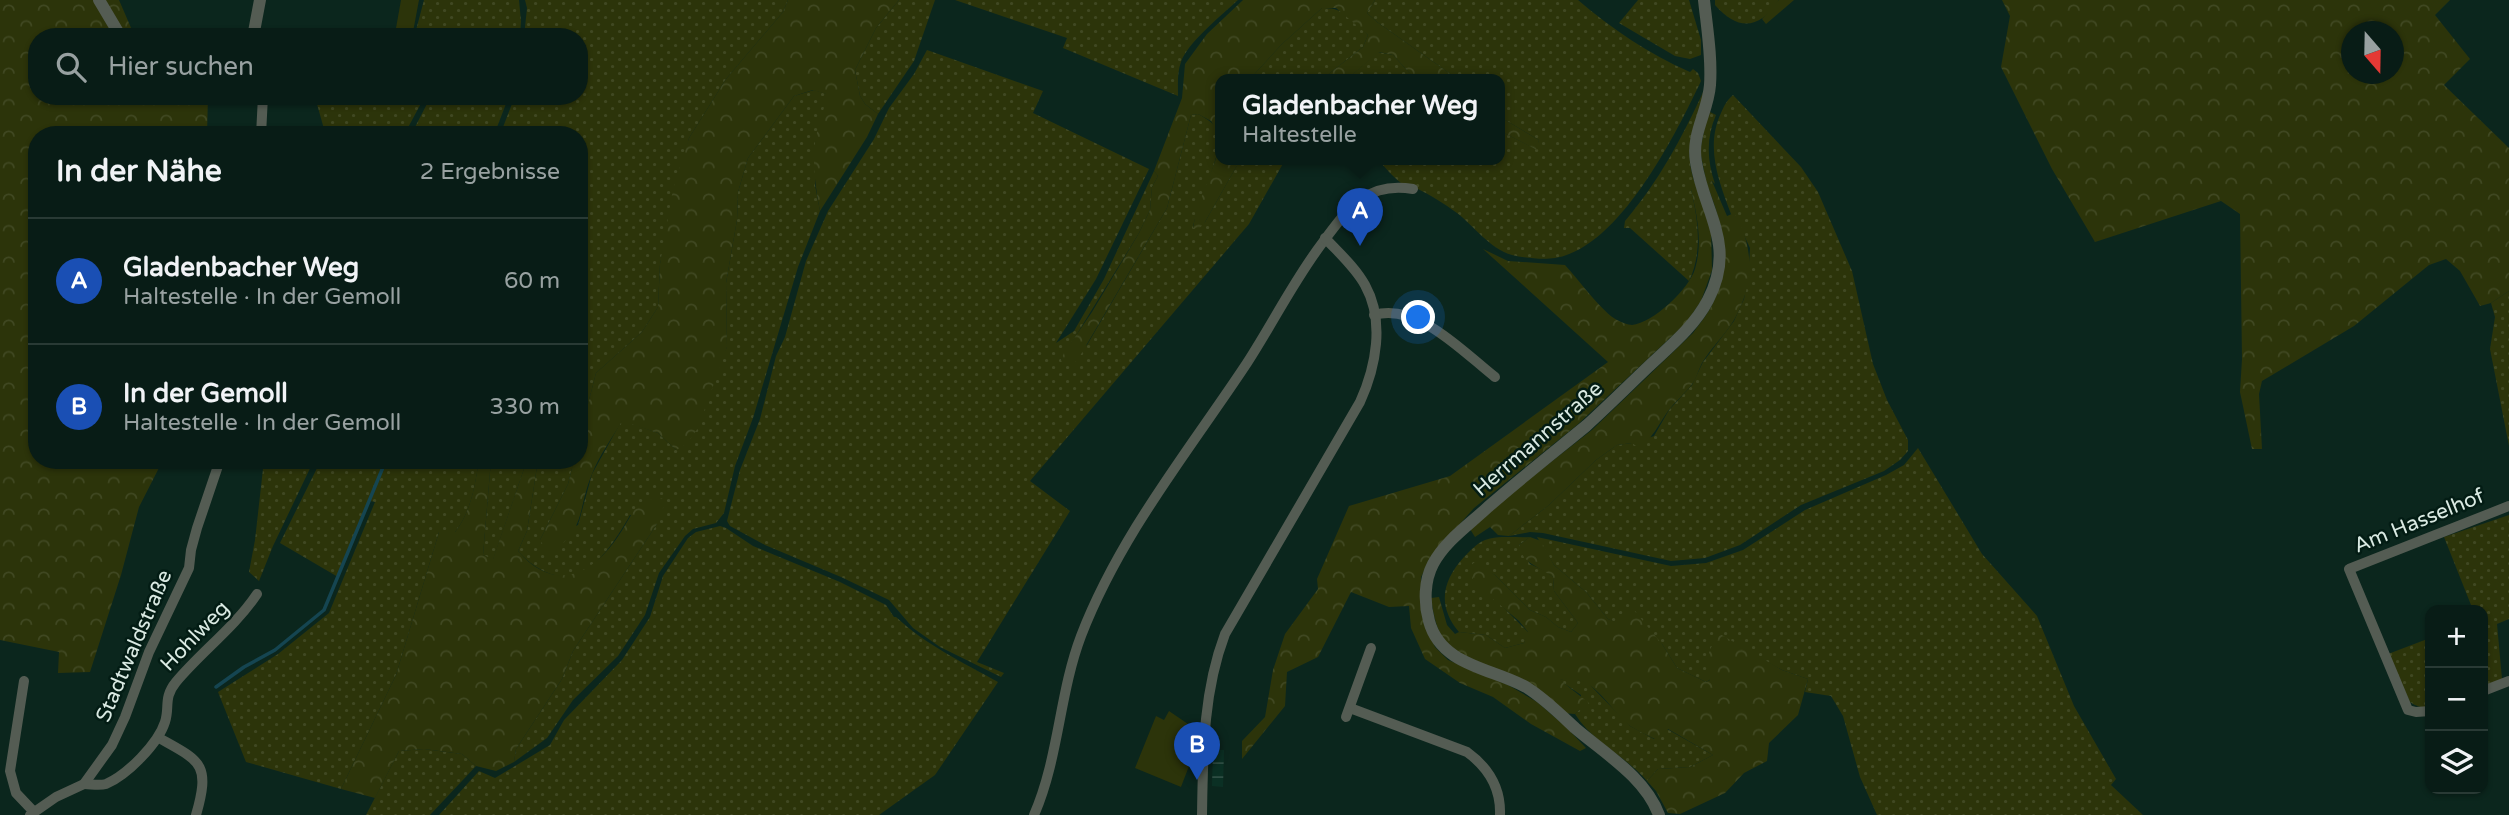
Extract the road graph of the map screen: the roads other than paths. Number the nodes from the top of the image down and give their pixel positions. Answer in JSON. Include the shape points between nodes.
{"nodes":[{"id":1,"x":99,"y":0,"type":"edge"},
{"id":2,"x":260,"y":0,"type":"edge"},
{"id":3,"x":1704,"y":0,"type":"edge"},
{"id":4,"x":116,"y":28,"type":"edge"},
{"id":5,"x":255,"y":28,"type":"edge"},
{"id":6,"x":263,"y":105,"type":"edge"},
{"id":7,"x":261,"y":126,"type":"edge"},
{"id":8,"x":1413,"y":190,"type":"dead end"},
{"id":9,"x":1325,"y":239,"type":"junction"},
{"id":10,"x":1374,"y":315,"type":"junction"},
{"id":11,"x":1495,"y":377,"type":"dead end"},
{"id":12,"x":217,"y":469,"type":"edge"},
{"id":13,"x":2509,"y":506,"type":"edge"},
{"id":14,"x":257,"y":594,"type":"dead end"},
{"id":15,"x":1371,"y":648,"type":"dead end"},
{"id":16,"x":24,"y":681,"type":"dead end"},
{"id":17,"x":2509,"y":681,"type":"edge"},
{"id":18,"x":2488,"y":689,"type":"edge"},
{"id":19,"x":2425,"y":711,"type":"edge"},
{"id":20,"x":159,"y":738,"type":"junction"},
{"id":21,"x":84,"y":784,"type":"junction"},
{"id":22,"x":32,"y":814,"type":"edge"},
{"id":23,"x":196,"y":815,"type":"edge"},
{"id":24,"x":1034,"y":815,"type":"edge"},
{"id":25,"x":1202,"y":815,"type":"edge"},
{"id":26,"x":1500,"y":815,"type":"edge"},
{"id":27,"x":1659,"y":815,"type":"edge"}],
"edges":[{"from":1,"to":4,"type":"street"},
{"from":2,"to":5,"type":"street"},
{"from":3,"to":27,"type":"street","name":"Herrmannstraße","via":[[1710,86],[1694,150],[1719,245],[1708,300],[1689,327],[1587,424],[1451,540],[1432,566],[1426,594],[1430,623],[1445,648],[1542,698],[1636,780]]},
{"from":6,"to":7,"type":"street"},
{"from":8,"to":9,"type":"street","via":[[1389,188],[1363,198]]},
{"from":9,"to":10,"type":"street","via":[[1364,283]]},
{"from":9,"to":24,"type":"street","via":[[1142,518],[1100,591],[1075,656],[1045,790]]},
{"from":10,"to":11,"type":"street","via":[[1392,311],[1414,316]]},
{"from":10,"to":25,"type":"street","via":[[1377,345],[1360,402],[1235,613],[1216,656],[1206,708]]},
{"from":12,"to":21,"type":"street","name":"Stadtwaldstraße","via":[[189,568],[112,745]]},
{"from":13,"to":19,"type":"street","name":"Am Hasselhof","via":[[2349,569],[2408,710]]},
{"from":14,"to":20,"type":"street","name":"Hohlweg","via":[[173,685]]},
{"from":15,"to":26,"type":"street","via":[[1348,712],[1467,752],[1487,770],[1497,789]]},
{"from":16,"to":22,"type":"street","name":"Stadtwaldstraße","via":[[10,771],[16,793]]},
{"from":17,"to":18,"type":"street"},
{"from":20,"to":21,"type":"street","via":[[104,785]]},
{"from":20,"to":23,"type":"street","via":[[200,765]]},
{"from":21,"to":22,"type":"street","name":"Stadtwaldstraße"}]}
